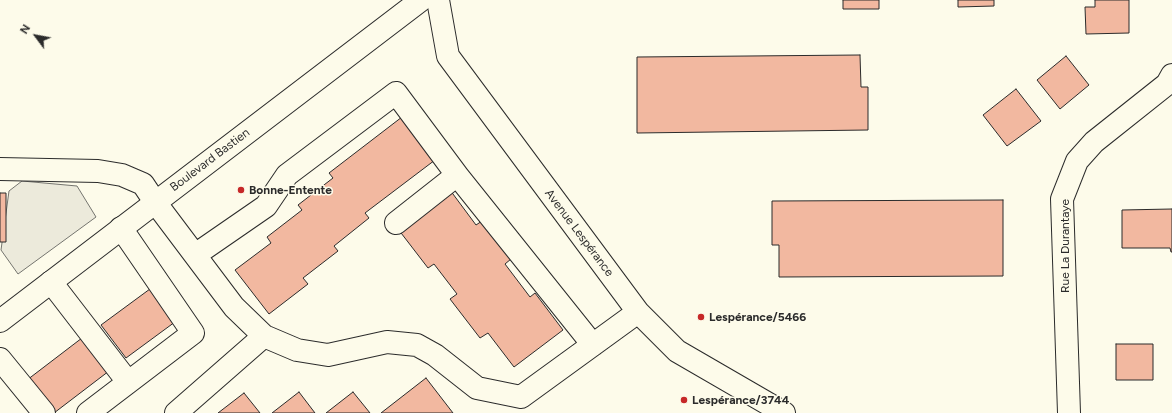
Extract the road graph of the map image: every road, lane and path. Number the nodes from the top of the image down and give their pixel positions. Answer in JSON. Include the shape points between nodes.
{"nodes":[{"id":1,"x":421,"y":0,"type":"edge"},
{"id":2,"x":438,"y":0,"type":"edge"},
{"id":3,"x":1172,"y":75,"type":"edge"},
{"id":4,"x":0,"y":169,"type":"edge"},
{"id":5,"x":457,"y":175,"type":"junction"},
{"id":6,"x":155,"y":202,"type":"junction"},
{"id":7,"x":396,"y":223,"type":"dead end"},
{"id":8,"x":121,"y":228,"type":"junction"},
{"id":9,"x":195,"y":255,"type":"junction"},
{"id":10,"x":51,"y":282,"type":"junction"},
{"id":11,"x":638,"y":312,"type":"junction"},
{"id":12,"x":0,"y":322,"type":"edge"},
{"id":13,"x":264,"y":336,"type":"junction"},
{"id":14,"x":592,"y":345,"type":"junction"},
{"id":15,"x":0,"y":359,"type":"edge"},
{"id":16,"x":128,"y":382,"type":"junction"},
{"id":17,"x":44,"y":413,"type":"edge"},
{"id":18,"x":88,"y":413,"type":"edge"},
{"id":19,"x":176,"y":413,"type":"edge"},
{"id":20,"x":784,"y":413,"type":"edge"},
{"id":21,"x":1069,"y":413,"type":"edge"}],
"edges":[{"from":1,"to":6,"type":"street","name":"Boulevard Bastien"},
{"from":2,"to":11,"type":"street","name":"Avenue Lespérance","via":[[448,56]]},
{"from":3,"to":21,"type":"street","name":"Rue La Durantaye","via":[[1167,84],[1094,142],[1078,161],[1062,199]]},
{"from":4,"to":6,"type":"street","via":[[98,171],[122,175],[143,184]]},
{"from":5,"to":7,"type":"street"},
{"from":5,"to":9,"type":"street","via":[[396,93],[287,175],[266,206]]},
{"from":5,"to":14,"type":"street"},
{"from":6,"to":8,"type":"street","name":"Boulevard Bastien"},
{"from":6,"to":9,"type":"street"},
{"from":8,"to":10,"type":"street","name":"Boulevard Bastien"},
{"from":8,"to":16,"type":"street","via":[[193,333]]},
{"from":9,"to":13,"type":"street","via":[[234,307]]},
{"from":10,"to":12,"type":"street","name":"Boulevard Bastien"},
{"from":10,"to":16,"type":"street"},
{"from":11,"to":14,"type":"street"},
{"from":11,"to":20,"type":"street","name":"Avenue Lespérance","via":[[677,351]]},
{"from":13,"to":14,"type":"street","via":[[297,350],[328,355],[388,342],[417,345],[435,355],[477,388],[521,397]]},
{"from":13,"to":19,"type":"street"},
{"from":15,"to":17,"type":"street"},
{"from":16,"to":18,"type":"street"}]}
